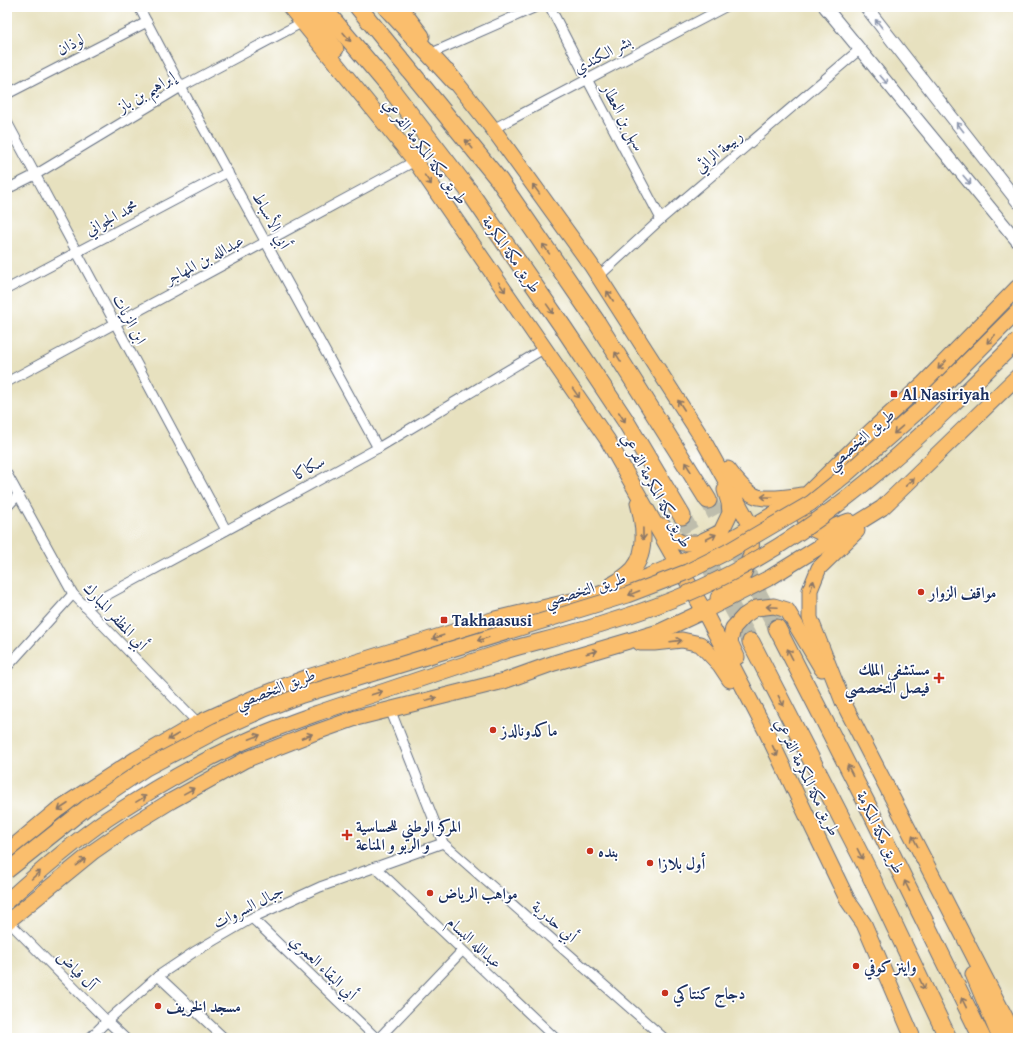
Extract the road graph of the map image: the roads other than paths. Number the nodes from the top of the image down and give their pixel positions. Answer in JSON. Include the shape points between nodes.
{"nodes":[{"id":1,"x":139,"y":7,"type":"edge"},
{"id":2,"x":290,"y":7,"type":"edge"},
{"id":3,"x":306,"y":7,"type":"edge"},
{"id":4,"x":322,"y":7,"type":"edge"},
{"id":5,"x":358,"y":7,"type":"edge"},
{"id":6,"x":386,"y":7,"type":"edge"},
{"id":7,"x":400,"y":7,"type":"edge"},
{"id":8,"x":536,"y":7,"type":"edge"},
{"id":9,"x":550,"y":7,"type":"edge"},
{"id":10,"x":725,"y":7,"type":"edge"},
{"id":11,"x":825,"y":7,"type":"edge"},
{"id":12,"x":866,"y":7,"type":"edge"},
{"id":13,"x":147,"y":22,"type":"junction"},
{"id":14,"x":303,"y":22,"type":"junction"},
{"id":15,"x":859,"y":50,"type":"junction"},
{"id":16,"x":434,"y":52,"type":"junction"},
{"id":17,"x":587,"y":79,"type":"junction"},
{"id":18,"x":454,"y":81,"type":"junction"},
{"id":19,"x":181,"y":87,"type":"junction"},
{"id":20,"x":7,"y":94,"type":"edge"},
{"id":21,"x":7,"y":122,"type":"edge"},
{"id":22,"x":493,"y":129,"type":"junction"},
{"id":23,"x":415,"y":162,"type":"junction"},
{"id":24,"x":228,"y":172,"type":"junction"},
{"id":25,"x":35,"y":175,"type":"junction"},
{"id":26,"x":7,"y":189,"type":"edge"},
{"id":27,"x":1018,"y":202,"type":"edge"},
{"id":28,"x":661,"y":219,"type":"junction"},
{"id":29,"x":266,"y":242,"type":"junction"},
{"id":30,"x":1018,"y":242,"type":"edge"},
{"id":31,"x":77,"y":252,"type":"junction"},
{"id":32,"x":598,"y":277,"type":"junction"},
{"id":33,"x":1018,"y":287,"type":"edge"},
{"id":34,"x":7,"y":289,"type":"edge"},
{"id":35,"x":1018,"y":311,"type":"edge"},
{"id":36,"x":115,"y":324,"type":"junction"},
{"id":37,"x":1018,"y":340,"type":"edge"},
{"id":38,"x":545,"y":348,"type":"junction"},
{"id":39,"x":1018,"y":376,"type":"edge"},
{"id":40,"x":7,"y":382,"type":"edge"},
{"id":41,"x":702,"y":438,"type":"junction"},
{"id":42,"x":378,"y":448,"type":"junction"},
{"id":43,"x":7,"y":474,"type":"edge"},
{"id":44,"x":633,"y":482,"type":"junction"},
{"id":45,"x":18,"y":495,"type":"junction"},
{"id":46,"x":806,"y":495,"type":"junction"},
{"id":47,"x":708,"y":500,"type":"tunnel mouth"},
{"id":48,"x":7,"y":507,"type":"edge"},
{"id":49,"x":882,"y":508,"type":"junction"},
{"id":50,"x":682,"y":516,"type":"tunnel mouth"},
{"id":51,"x":752,"y":528,"type":"junction"},
{"id":52,"x":226,"y":530,"type":"junction"},
{"id":53,"x":678,"y":564,"type":"junction"},
{"id":54,"x":73,"y":594,"type":"junction"},
{"id":55,"x":597,"y":595,"type":"junction"},
{"id":56,"x":85,"y":608,"type":"junction"},
{"id":57,"x":704,"y":611,"type":"junction"},
{"id":58,"x":777,"y":628,"type":"tunnel mouth"},
{"id":59,"x":751,"y":642,"type":"tunnel mouth"},
{"id":60,"x":623,"y":643,"type":"junction"},
{"id":61,"x":7,"y":667,"type":"edge"},
{"id":62,"x":843,"y":702,"type":"junction"},
{"id":63,"x":390,"y":709,"type":"junction"},
{"id":64,"x":198,"y":723,"type":"junction"},
{"id":65,"x":766,"y":731,"type":"junction"},
{"id":66,"x":443,"y":843,"type":"junction"},
{"id":67,"x":7,"y":852,"type":"edge"},
{"id":68,"x":927,"y":866,"type":"junction"},
{"id":69,"x":375,"y":868,"type":"junction"},
{"id":70,"x":7,"y":871,"type":"edge"},
{"id":71,"x":7,"y":901,"type":"edge"},
{"id":72,"x":252,"y":918,"type":"junction"},
{"id":73,"x":7,"y":922,"type":"edge"},
{"id":74,"x":864,"y":924,"type":"junction"},
{"id":75,"x":462,"y":951,"type":"junction"},
{"id":76,"x":158,"y":976,"type":"junction"},
{"id":77,"x":106,"y":1021,"type":"junction"},
{"id":78,"x":90,"y":1038,"type":"edge"},
{"id":79,"x":125,"y":1038,"type":"edge"},
{"id":80,"x":224,"y":1038,"type":"edge"},
{"id":81,"x":376,"y":1038,"type":"edge"},
{"id":82,"x":380,"y":1038,"type":"edge"},
{"id":83,"x":555,"y":1038,"type":"edge"},
{"id":84,"x":664,"y":1038,"type":"edge"},
{"id":85,"x":913,"y":1038,"type":"edge"},
{"id":86,"x":921,"y":1038,"type":"edge"},
{"id":87,"x":948,"y":1038,"type":"edge"},
{"id":88,"x":982,"y":1038,"type":"edge"},
{"id":89,"x":1000,"y":1038,"type":"edge"},
{"id":90,"x":1016,"y":1038,"type":"edge"}],
"edges":[{"from":1,"to":13,"type":"street","name":"أبي الأسباط"},
{"from":2,"to":14,"type":"main road","name":"طريق مكة المكرمة الفرعي"},
{"from":3,"to":23,"type":"main road"},
{"from":4,"to":50,"type":"highway","name":"طريق مكة المكرمة","one_way":true,"via":[[387,84],[469,191],[625,420]]},
{"from":47,"to":5,"type":"highway","name":"طريق مكة المكرمة","one_way":true,"via":[[596,321],[499,180]]},
{"from":6,"to":18,"type":"highway"},
{"from":7,"to":16,"type":"main road"},
{"from":8,"to":16,"type":"street"},
{"from":9,"to":17,"type":"street","name":"سهل بن العطار"},
{"from":10,"to":17,"type":"street","name":"بشر الكندي"},
{"from":11,"to":15,"type":"street"},
{"from":27,"to":12,"type":"street","one_way":true},
{"from":13,"to":19,"type":"street","name":"أبي الأسباط"},
{"from":13,"to":20,"type":"street","name":"لوذان"},
{"from":14,"to":19,"type":"street","name":"إبراهيم بن باز"},
{"from":14,"to":23,"type":"main road","name":"طريق مكة المكرمة الفرعي"},
{"from":15,"to":28,"type":"street","name":"ربيعة الرائي"},
{"from":15,"to":30,"type":"street","one_way":true},
{"from":16,"to":18,"type":"main road"},
{"from":17,"to":22,"type":"street","name":"بشر الكندي"},
{"from":17,"to":28,"type":"street","name":"سهل بن العطار"},
{"from":18,"to":22,"type":"main road"},
{"from":19,"to":24,"type":"street","name":"أبي الأسباط"},
{"from":19,"to":25,"type":"street","name":"إبراهيم بن باز"},
{"from":21,"to":25,"type":"street","name":"ابن الزيات"},
{"from":32,"to":22,"type":"main road","one_way":true},
{"from":23,"to":29,"type":"street","name":"عبدالله بن المهاجر"},
{"from":23,"to":38,"type":"main road","name":"طريق مكة المكرمة الفرعي","one_way":true},
{"from":24,"to":29,"type":"street","name":"أبي الأسباط"},
{"from":24,"to":31,"type":"street","name":"محمد الجواني"},
{"from":25,"to":26,"type":"street","name":"إبراهيم بن باز"},
{"from":25,"to":31,"type":"street","name":"ابن الزيات"},
{"from":28,"to":32,"type":"street","name":"ربيعة الرائي"},
{"from":29,"to":36,"type":"street","name":"عبدالله بن المهاجر"},
{"from":29,"to":42,"type":"street","name":"أبي الأسباط"},
{"from":31,"to":34,"type":"street","name":"محمد الجواني"},
{"from":31,"to":36,"type":"street","name":"ابن الزيات"},
{"from":41,"to":32,"type":"main road","one_way":true},
{"from":33,"to":46,"type":"main road","one_way":true,"via":[[924,383]]},
{"from":35,"to":70,"type":"main road","name":"طريق التخصصي","one_way":true,"bridge":true,"via":[[917,412],[843,477],[811,503],[727,552],[687,572],[627,595],[340,683],[265,709],[218,730],[146,768],[86,808]]},
{"from":36,"to":40,"type":"street","name":"عبدالله بن المهاجر"},
{"from":36,"to":52,"type":"street","name":"ابن الزيات"},
{"from":71,"to":37,"type":"main road","one_way":true,"bridge":true,"via":[[48,864],[106,820],[198,765],[247,740],[317,713],[508,650],[652,608],[730,574],[773,550],[863,485]]},
{"from":38,"to":42,"type":"street","name":"سكاكا"},
{"from":38,"to":44,"type":"main road","name":"طريق مكة المكرمة الفرعي","one_way":true,"via":[[608,439]]},
{"from":49,"to":39,"type":"main road","one_way":true},
{"from":44,"to":41,"type":"main road","one_way":true,"via":[[671,537],[682,543],[698,543],[721,532],[730,513],[729,504]]},
{"from":46,"to":41,"type":"main road","one_way":true,"via":[[756,497],[738,483]]},
{"from":41,"to":51,"type":"main road"},
{"from":42,"to":52,"type":"street","name":"سكاكا"},
{"from":43,"to":45,"type":"street","name":"أبي المظفر المبارك"},
{"from":44,"to":53,"type":"main road","name":"طريق مكة المكرمة الفرعي"},
{"from":44,"to":55,"type":"main road","one_way":true,"via":[[642,519],[643,543],[640,557],[634,568]]},
{"from":45,"to":48,"type":"street"},
{"from":45,"to":54,"type":"street","name":"أبي المظفر المبارك"},
{"from":46,"to":49,"type":"main road","via":[[803,511],[806,521],[819,532]]},
{"from":46,"to":51,"type":"main road"},
{"from":49,"to":57,"type":"main road","via":[[771,577]]},
{"from":62,"to":49,"type":"main road","one_way":true,"via":[[810,618],[810,590],[819,568]]},
{"from":51,"to":53,"type":"main road"},
{"from":51,"to":57,"type":"main road","via":[[751,555],[743,575]]},
{"from":52,"to":56,"type":"street","name":"سكاكا"},
{"from":53,"to":55,"type":"main road"},
{"from":53,"to":57,"type":"main road","name":"طريق مكة المكرمة الفرعي"},
{"from":54,"to":56,"type":"street","name":"أبي المظفر المبارك"},
{"from":54,"to":61,"type":"street"},
{"from":55,"to":64,"type":"main road","one_way":true,"via":[[495,619],[308,677]]},
{"from":56,"to":64,"type":"street","name":"أبي المظفر المبارك"},
{"from":57,"to":60,"type":"main road","via":[[659,632]]},
{"from":57,"to":65,"type":"main road","name":"طريق مكة المكرمة الفرعي"},
{"from":88,"to":58,"type":"highway","name":"طريق مكة المكرمة","one_way":true},
{"from":59,"to":87,"type":"highway","name":"طريق مكة المكرمة","one_way":true,"via":[[865,864]]},
{"from":63,"to":60,"type":"main road","one_way":true,"via":[[504,681]]},
{"from":60,"to":65,"type":"main road","one_way":true,"via":[[682,640],[700,644],[720,665],[748,709]]},
{"from":62,"to":65,"type":"main road","one_way":true,"via":[[787,610],[774,606],[756,608],[733,628],[730,642],[758,700]]},
{"from":68,"to":62,"type":"main road","one_way":true},
{"from":63,"to":66,"type":"street","name":"أبي حدرية"},
{"from":73,"to":63,"type":"main road","one_way":true,"via":[[94,851],[171,801],[245,760],[356,718]]},
{"from":64,"to":67,"type":"main road","one_way":true,"via":[[57,810]]},
{"from":65,"to":74,"type":"main road","name":"طريق مكة المكرمة الفرعي","one_way":true,"via":[[848,901]]},
{"from":66,"to":69,"type":"street","name":"جبال السروات"},
{"from":66,"to":84,"type":"street","name":"أبي حدرية"},
{"from":68,"to":89,"type":"main road"},
{"from":68,"to":90,"type":"main road"},
{"from":69,"to":72,"type":"street","name":"جبال السروات","via":[[320,887]]},
{"from":69,"to":75,"type":"street","name":"عبدالله البسام"},
{"from":72,"to":76,"type":"street","name":"جبال السروات"},
{"from":72,"to":81,"type":"street","name":"أبي البقاء العمري"},
{"from":73,"to":77,"type":"street","name":"آل فياض"},
{"from":74,"to":85,"type":"main road","name":"طريق مكة المكرمة الفرعي"},
{"from":74,"to":86,"type":"main road"},
{"from":75,"to":82,"type":"street"},
{"from":75,"to":83,"type":"street","name":"عبدالله البسام"},
{"from":76,"to":77,"type":"street","name":"جبال السروات"},
{"from":76,"to":80,"type":"street"},
{"from":77,"to":78,"type":"street","name":"جبال السروات"},
{"from":77,"to":79,"type":"street","name":"آل فياض"}]}
